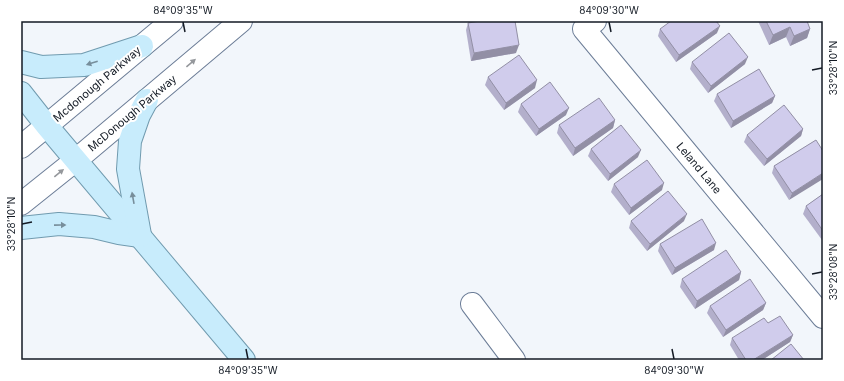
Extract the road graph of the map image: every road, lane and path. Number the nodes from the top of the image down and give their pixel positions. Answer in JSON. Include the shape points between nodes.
{"nodes":[{"id":1,"x":172,"y":21,"type":"edge"},
{"id":2,"x":242,"y":21,"type":"edge"},
{"id":3,"x":595,"y":21,"type":"edge"},
{"id":4,"x":142,"y":46,"type":"junction"},
{"id":5,"x":21,"y":62,"type":"edge"},
{"id":6,"x":21,"y":93,"type":"edge"},
{"id":7,"x":147,"y":100,"type":"junction"},
{"id":8,"x":47,"y":126,"type":"junction"},
{"id":9,"x":21,"y":147,"type":"edge"},
{"id":10,"x":76,"y":160,"type":"junction"},
{"id":11,"x":21,"y":204,"type":"edge"},
{"id":12,"x":21,"y":228,"type":"edge"},
{"id":13,"x":140,"y":236,"type":"junction"},
{"id":14,"x":472,"y":304,"type":"dead end"},
{"id":15,"x":822,"y":314,"type":"edge"},
{"id":16,"x":244,"y":360,"type":"edge"},
{"id":17,"x":514,"y":360,"type":"edge"}],
"edges":[{"from":1,"to":4,"type":"street","name":"Mcdonough Parkway"},
{"from":7,"to":2,"type":"street","name":"McDonough Parkway","one_way":true},
{"from":3,"to":15,"type":"street","name":"Leland Lane","via":[[584,29]]},
{"from":4,"to":5,"type":"main road","one_way":true,"via":[[84,65],[41,67]]},
{"from":4,"to":8,"type":"street","name":"Mcdonough Parkway"},
{"from":6,"to":8,"type":"main road"},
{"from":7,"to":10,"type":"street","name":"McDonough Parkway"},
{"from":13,"to":7,"type":"main road","one_way":true,"via":[[128,169],[130,141]]},
{"from":8,"to":9,"type":"street","name":"Mcdonough Parkway"},
{"from":8,"to":10,"type":"main road"},
{"from":11,"to":10,"type":"street","name":"McDonough Parkway","one_way":true},
{"from":10,"to":13,"type":"main road"},
{"from":12,"to":13,"type":"main road","one_way":true,"via":[[59,224],[94,226]]},
{"from":13,"to":16,"type":"main road"},
{"from":14,"to":17,"type":"street"}]}
